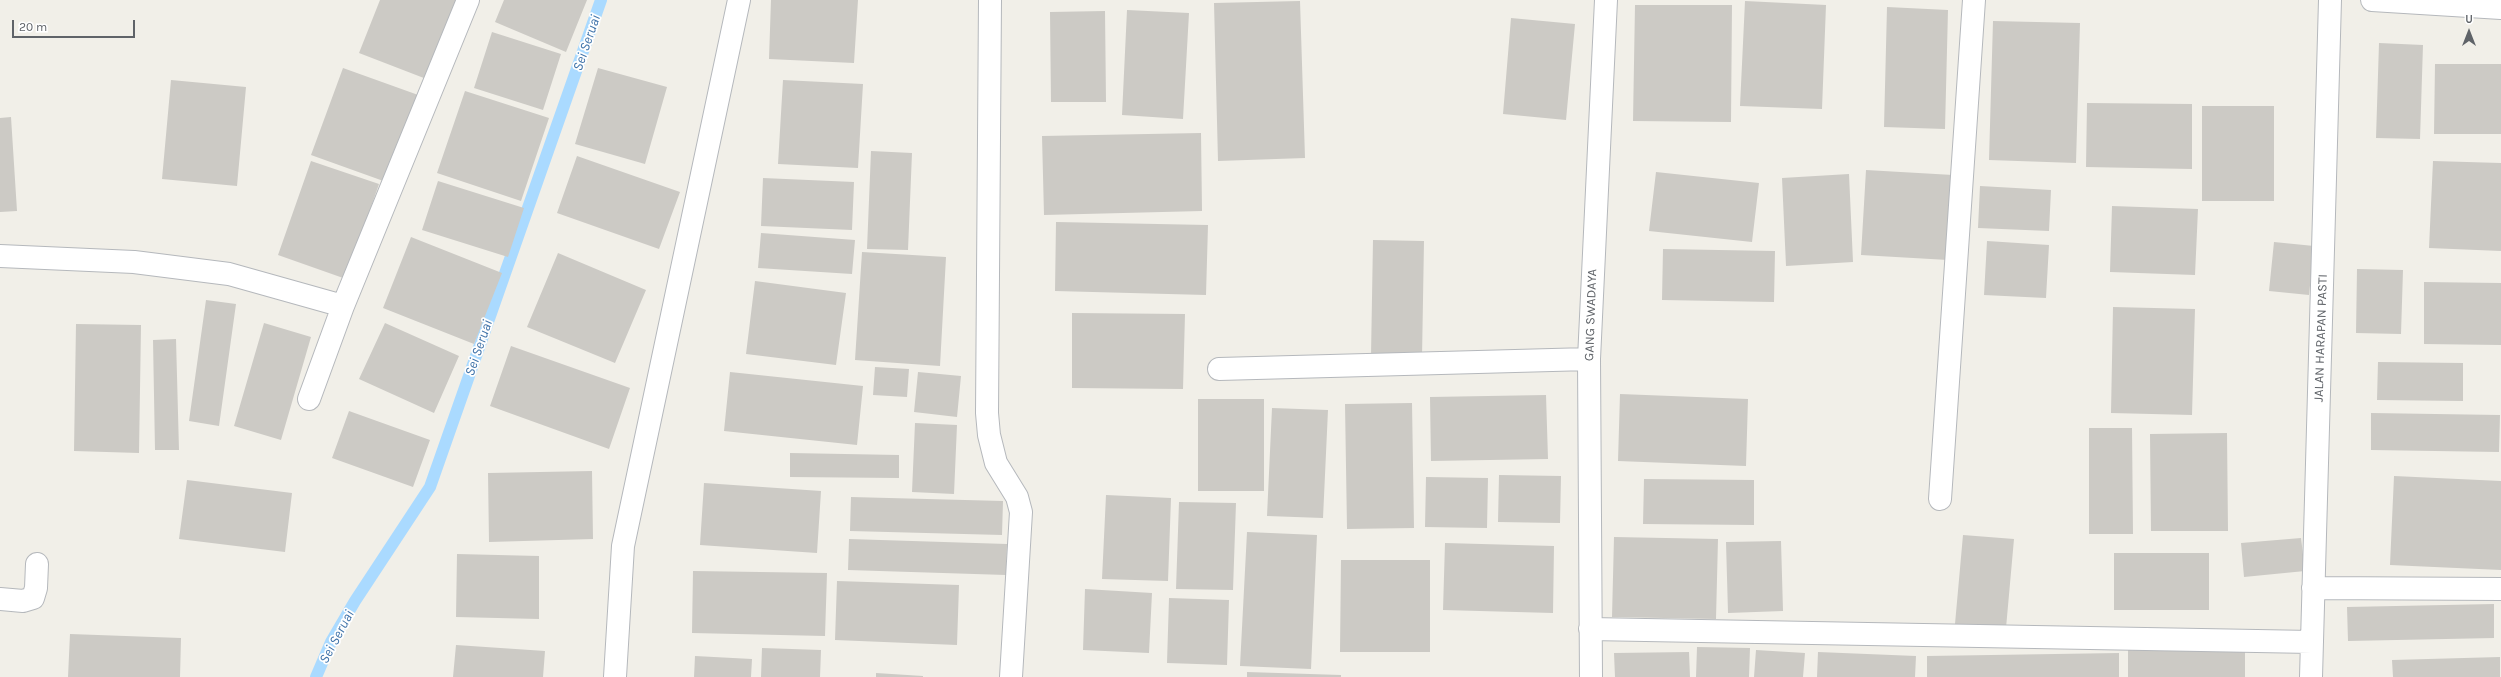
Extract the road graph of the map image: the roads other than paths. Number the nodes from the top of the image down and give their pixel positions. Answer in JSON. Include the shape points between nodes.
{"nodes":[{"id":1,"x":468,"y":0,"type":"edge"},
{"id":2,"x":739,"y":0,"type":"edge"},
{"id":3,"x":990,"y":0,"type":"edge"},
{"id":4,"x":1606,"y":0,"type":"edge"},
{"id":5,"x":1974,"y":0,"type":"edge"},
{"id":6,"x":2330,"y":0,"type":"edge"},
{"id":7,"x":2372,"y":0,"type":"edge"},
{"id":8,"x":2501,"y":8,"type":"edge"},
{"id":9,"x":0,"y":256,"type":"edge"},
{"id":10,"x":342,"y":306,"type":"junction"},
{"id":11,"x":1589,"y":359,"type":"junction"},
{"id":12,"x":1219,"y":369,"type":"dead end"},
{"id":13,"x":309,"y":399,"type":"dead end"},
{"id":14,"x":1940,"y":499,"type":"dead end"},
{"id":15,"x":37,"y":564,"type":"dead end"},
{"id":16,"x":2313,"y":588,"type":"junction"},
{"id":17,"x":2501,"y":589,"type":"edge"},
{"id":18,"x":0,"y":599,"type":"edge"},
{"id":19,"x":1590,"y":630,"type":"junction"},
{"id":20,"x":2312,"y":642,"type":"junction"},
{"id":21,"x":615,"y":677,"type":"edge"},
{"id":22,"x":1011,"y":677,"type":"edge"},
{"id":23,"x":1591,"y":677,"type":"edge"},
{"id":24,"x":2311,"y":677,"type":"edge"}],
"edges":[{"from":1,"to":10,"type":"street"},
{"from":2,"to":21,"type":"street","via":[[623,546]]},
{"from":3,"to":22,"type":"street","via":[[986,413],[996,463],[1017,497],[1021,512]]},
{"from":4,"to":11,"type":"street","name":"GANG SWADAYA"},
{"from":5,"to":14,"type":"street"},
{"from":6,"to":16,"type":"street","name":"JALAN HARAPAN PASTI"},
{"from":7,"to":8,"type":"street"},
{"from":9,"to":10,"type":"street","via":[[134,262],[229,274]]},
{"from":10,"to":13,"type":"street"},
{"from":11,"to":12,"type":"street"},
{"from":11,"to":19,"type":"street","name":"GANG SWADAYA"},
{"from":15,"to":18,"type":"street","via":[[33,598],[23,601]]},
{"from":16,"to":17,"type":"street"},
{"from":16,"to":20,"type":"street","name":"JALAN HARAPAN PASTI"},
{"from":19,"to":20,"type":"street"},
{"from":19,"to":23,"type":"street","name":"GANG SWADAYA"},
{"from":20,"to":24,"type":"street","name":"JALAN HARAPAN PASTI"}]}
